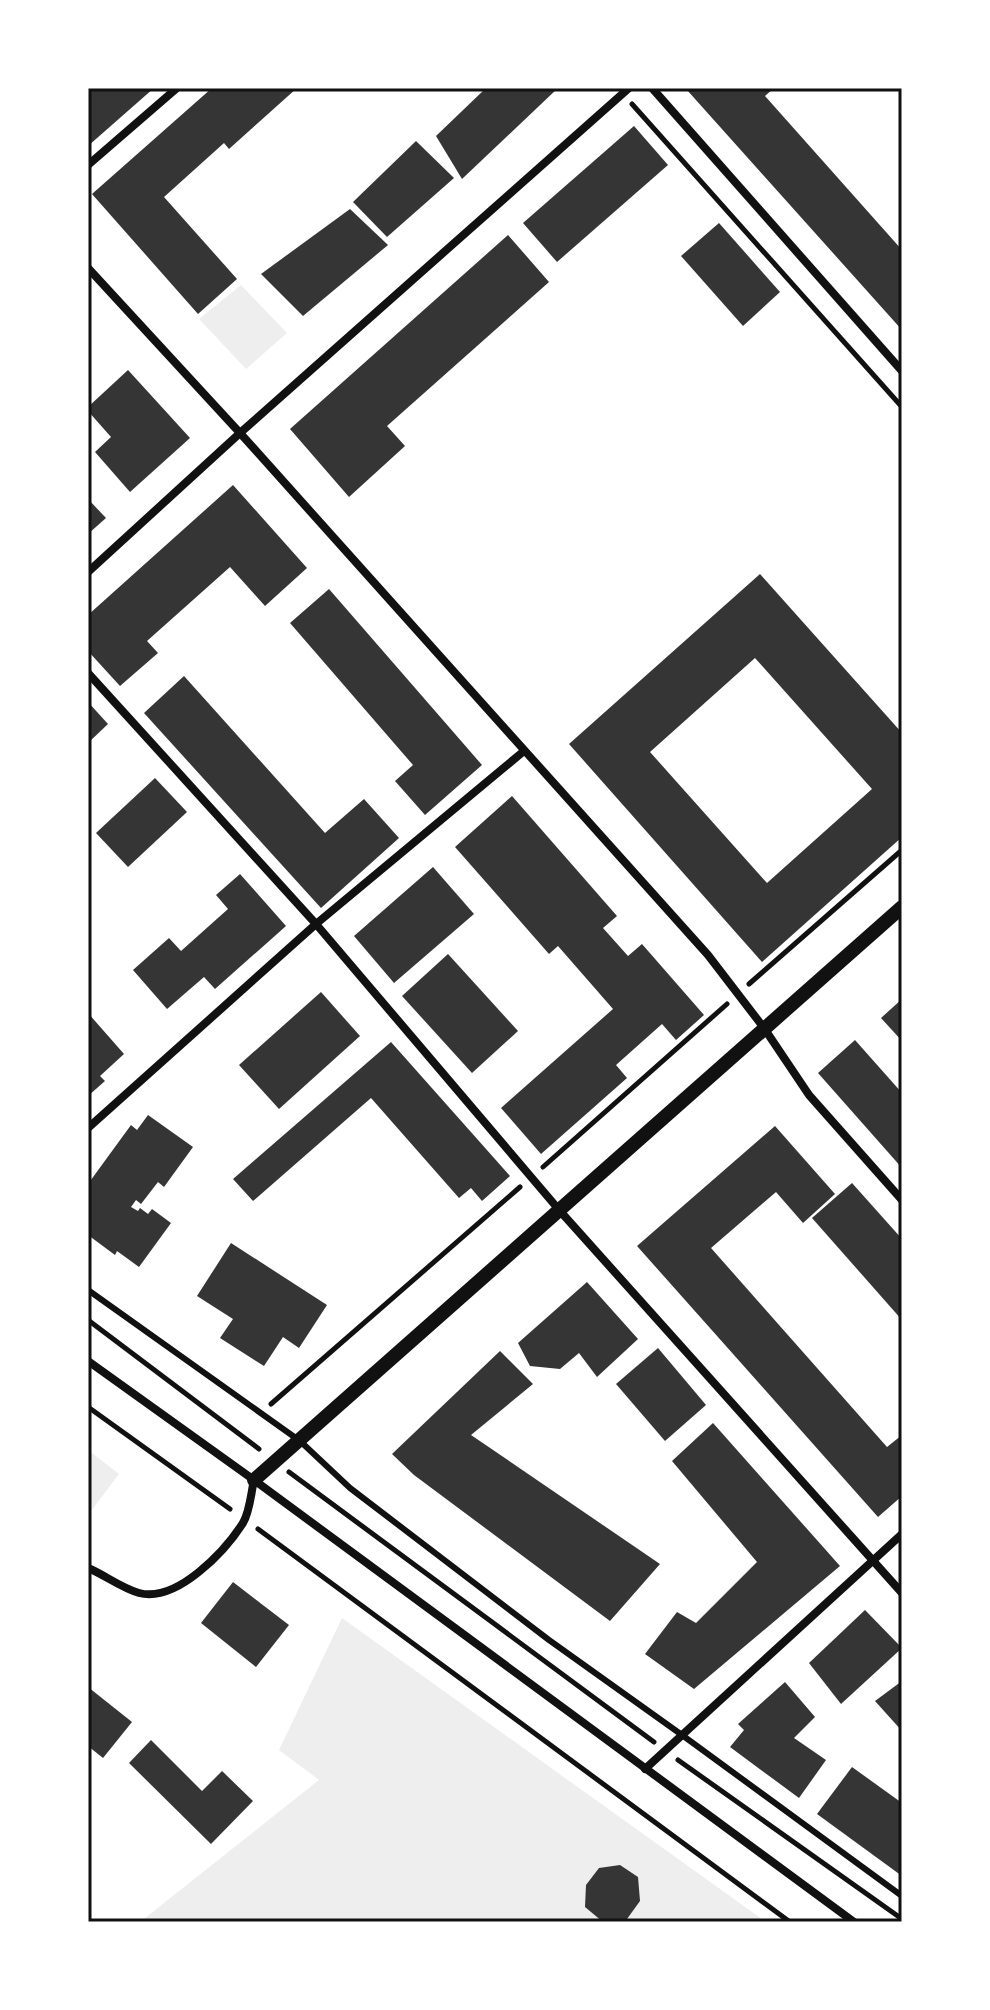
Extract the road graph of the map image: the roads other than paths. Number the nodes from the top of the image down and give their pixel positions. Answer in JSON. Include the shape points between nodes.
{"nodes":[{"id":1,"x":177,"y":88,"type":"edge"},
{"id":2,"x":652,"y":88,"type":"edge"},
{"id":3,"x":626,"y":91,"type":"edge"},
{"id":4,"x":88,"y":165,"type":"edge"},
{"id":5,"x":88,"y":268,"type":"edge"},
{"id":6,"x":902,"y":371,"type":"edge"},
{"id":7,"x":240,"y":433,"type":"junction"},
{"id":8,"x":88,"y":572,"type":"edge"},
{"id":9,"x":88,"y":673,"type":"edge"},
{"id":10,"x":524,"y":751,"type":"junction"},
{"id":11,"x":902,"y":907,"type":"edge"},
{"id":12,"x":316,"y":924,"type":"junction"},
{"id":13,"x":764,"y":1028,"type":"junction"},
{"id":14,"x":88,"y":1128,"type":"edge"},
{"id":15,"x":902,"y":1200,"type":"edge"},
{"id":16,"x":560,"y":1211,"type":"junction"},
{"id":17,"x":88,"y":1290,"type":"edge"},
{"id":18,"x":88,"y":1361,"type":"edge"},
{"id":19,"x":300,"y":1441,"type":"junction"},
{"id":20,"x":254,"y":1480,"type":"junction"},
{"id":21,"x":902,"y":1534,"type":"edge"},
{"id":22,"x":872,"y":1561,"type":"junction"},
{"id":23,"x":88,"y":1568,"type":"edge"},
{"id":24,"x":902,"y":1593,"type":"edge"},
{"id":25,"x":682,"y":1735,"type":"junction"},
{"id":26,"x":645,"y":1769,"type":"junction"},
{"id":27,"x":902,"y":1896,"type":"edge"},
{"id":28,"x":854,"y":1922,"type":"edge"}],
"edges":[{"from":1,"to":4,"type":"street"},
{"from":2,"to":6,"type":"street"},
{"from":3,"to":7,"type":"street"},
{"from":5,"to":7,"type":"street"},
{"from":7,"to":8,"type":"street"},
{"from":7,"to":10,"type":"street"},
{"from":9,"to":12,"type":"street"},
{"from":10,"to":12,"type":"street"},
{"from":10,"to":13,"type":"street","via":[[708,955]]},
{"from":11,"to":13,"type":"street"},
{"from":12,"to":14,"type":"street"},
{"from":12,"to":16,"type":"street"},
{"from":13,"to":15,"type":"street","via":[[809,1095]]},
{"from":13,"to":16,"type":"street"},
{"from":16,"to":19,"type":"street"},
{"from":16,"to":22,"type":"street"},
{"from":17,"to":19,"type":"lane"},
{"from":18,"to":20,"type":"street"},
{"from":19,"to":20,"type":"street"},
{"from":19,"to":25,"type":"lane","via":[[363,1498]]},
{"from":20,"to":23,"type":"street","via":[[245,1520],[224,1547],[179,1586],[140,1594]]},
{"from":20,"to":26,"type":"street"},
{"from":21,"to":22,"type":"street"},
{"from":22,"to":24,"type":"street"},
{"from":22,"to":25,"type":"street"},
{"from":25,"to":26,"type":"street"},
{"from":25,"to":27,"type":"lane"},
{"from":26,"to":28,"type":"street"}]}
